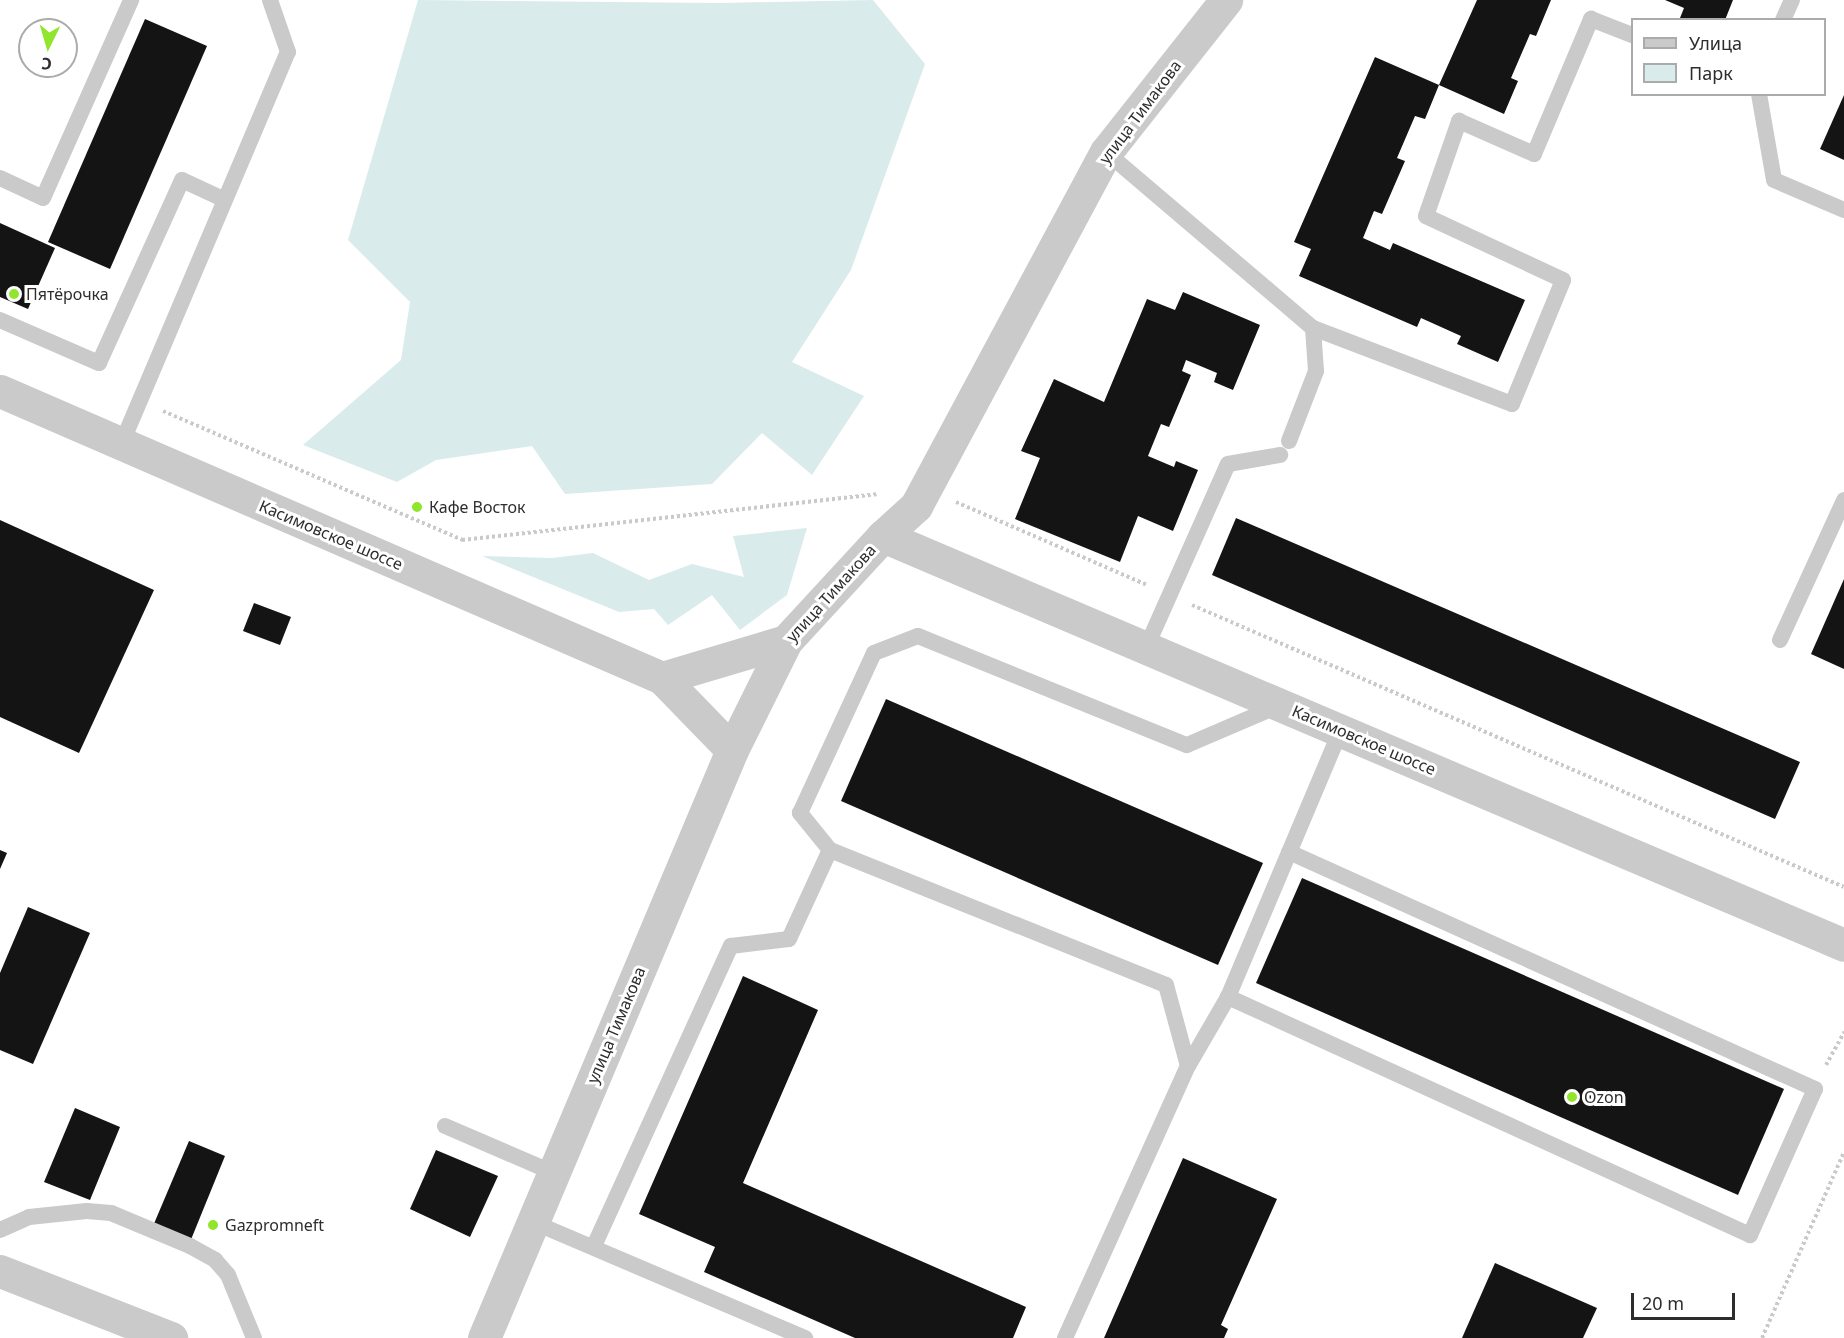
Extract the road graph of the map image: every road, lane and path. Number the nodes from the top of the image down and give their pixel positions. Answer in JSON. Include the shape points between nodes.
{"nodes":[{"id":1,"x":131,"y":0,"type":"edge"},
{"id":2,"x":270,"y":0,"type":"edge"},
{"id":3,"x":1226,"y":0,"type":"edge"},
{"id":4,"x":1792,"y":0,"type":"edge"},
{"id":5,"x":1785,"y":18,"type":"edge"},
{"id":6,"x":1631,"y":35,"type":"edge"},
{"id":7,"x":1759,"y":96,"type":"edge"},
{"id":8,"x":1106,"y":152,"type":"junction"},
{"id":9,"x":0,"y":178,"type":"edge"},
{"id":10,"x":225,"y":200,"type":"junction"},
{"id":11,"x":1844,"y":210,"type":"edge"},
{"id":12,"x":0,"y":320,"type":"edge"},
{"id":13,"x":1313,"y":328,"type":"junction"},
{"id":14,"x":0,"y":391,"type":"edge"},
{"id":15,"x":140,"y":401,"type":"junction"},
{"id":16,"x":122,"y":446,"type":"junction"},
{"id":17,"x":926,"y":489,"type":"junction"},
{"id":18,"x":1844,"y":500,"type":"edge"},
{"id":19,"x":883,"y":536,"type":"junction"},
{"id":20,"x":1170,"y":595,"type":"junction"},
{"id":21,"x":1780,"y":640,"type":"dead end"},
{"id":22,"x":786,"y":642,"type":"junction"},
{"id":23,"x":1146,"y":648,"type":"junction"},
{"id":24,"x":662,"y":678,"type":"junction"},
{"id":25,"x":1281,"y":704,"type":"junction"},
{"id":26,"x":1341,"y":729,"type":"junction"},
{"id":27,"x":732,"y":750,"type":"junction"},
{"id":28,"x":830,"y":850,"type":"junction"},
{"id":29,"x":1289,"y":852,"type":"junction"},
{"id":30,"x":1844,"y":887,"type":"edge"},
{"id":31,"x":1844,"y":945,"type":"edge"},
{"id":32,"x":1228,"y":997,"type":"junction"},
{"id":33,"x":1188,"y":1066,"type":"junction"},
{"id":34,"x":445,"y":1126,"type":"dead end"},
{"id":35,"x":1844,"y":1152,"type":"edge"},
{"id":36,"x":554,"y":1173,"type":"junction"},
{"id":37,"x":533,"y":1222,"type":"junction"},
{"id":38,"x":0,"y":1230,"type":"edge"},
{"id":39,"x":594,"y":1246,"type":"junction"},
{"id":40,"x":0,"y":1271,"type":"edge"},
{"id":41,"x":171,"y":1338,"type":"edge"},
{"id":42,"x":254,"y":1338,"type":"edge"},
{"id":43,"x":484,"y":1338,"type":"edge"},
{"id":44,"x":805,"y":1338,"type":"edge"},
{"id":45,"x":1065,"y":1338,"type":"edge"},
{"id":46,"x":1762,"y":1338,"type":"edge"}],
"edges":[{"from":1,"to":9,"type":"lane","via":[[43,198]]},
{"from":2,"to":10,"type":"lane","via":[[288,52]]},
{"from":3,"to":8,"type":"street","name":"улица Тимакова"},
{"from":4,"to":5,"type":"lane"},
{"from":6,"to":13,"type":"lane","via":[[1591,19],[1534,154],[1459,121],[1426,216],[1563,280],[1512,404]]},
{"from":7,"to":11,"type":"lane","via":[[1774,180]]},
{"from":8,"to":13,"type":"lane"},
{"from":8,"to":17,"type":"street","name":"улица Тимакова"},
{"from":10,"to":12,"type":"lane","via":[[182,180],[99,363]]},
{"from":10,"to":15,"type":"lane"},
{"from":13,"to":20,"type":"lane","via":[[1316,370],[1285,448],[1228,464]]},
{"from":14,"to":16,"type":"street","name":"Касимовское шоссе"},
{"from":15,"to":16,"type":"lane"},
{"from":15,"to":17,"type":"path","via":[[462,540]]},
{"from":16,"to":24,"type":"street","name":"Касимовское шоссе"},
{"from":17,"to":19,"type":"street","name":"улица Тимакова","via":[[916,506]]},
{"from":17,"to":20,"type":"path"},
{"from":18,"to":21,"type":"lane"},
{"from":19,"to":22,"type":"street","name":"улица Тимакова"},
{"from":19,"to":23,"type":"street","name":"Касимовское шоссе"},
{"from":20,"to":23,"type":"lane"},
{"from":20,"to":30,"type":"path"},
{"from":22,"to":24,"type":"street"},
{"from":22,"to":27,"type":"street","name":"улица Тимакова"},
{"from":23,"to":25,"type":"street","name":"Касимовское шоссе"},
{"from":24,"to":27,"type":"street","name":"Касимовское шоссе"},
{"from":25,"to":26,"type":"street","name":"Касимовское шоссе"},
{"from":25,"to":28,"type":"lane","via":[[1187,745],[918,636],[874,653],[800,813]]},
{"from":26,"to":29,"type":"lane"},
{"from":26,"to":31,"type":"street","name":"Касимовское шоссе"},
{"from":27,"to":36,"type":"street","name":"улица Тимакова"},
{"from":28,"to":33,"type":"lane","via":[[1166,985]]},
{"from":28,"to":39,"type":"lane","via":[[789,939],[731,946]]},
{"from":29,"to":32,"type":"lane"},
{"from":29,"to":32,"type":"lane","via":[[1815,1089],[1750,1235]]},
{"from":32,"to":33,"type":"lane"},
{"from":33,"to":45,"type":"lane"},
{"from":34,"to":36,"type":"lane"},
{"from":35,"to":46,"type":"path"},
{"from":36,"to":37,"type":"street","name":"улица Тимакова"},
{"from":37,"to":39,"type":"lane"},
{"from":37,"to":43,"type":"street","name":"улица Тимакова"},
{"from":38,"to":42,"type":"lane","via":[[29,1217],[87,1211],[111,1213],[180,1242],[215,1260],[228,1275]]},
{"from":39,"to":44,"type":"lane"},
{"from":40,"to":41,"type":"street"}]}
